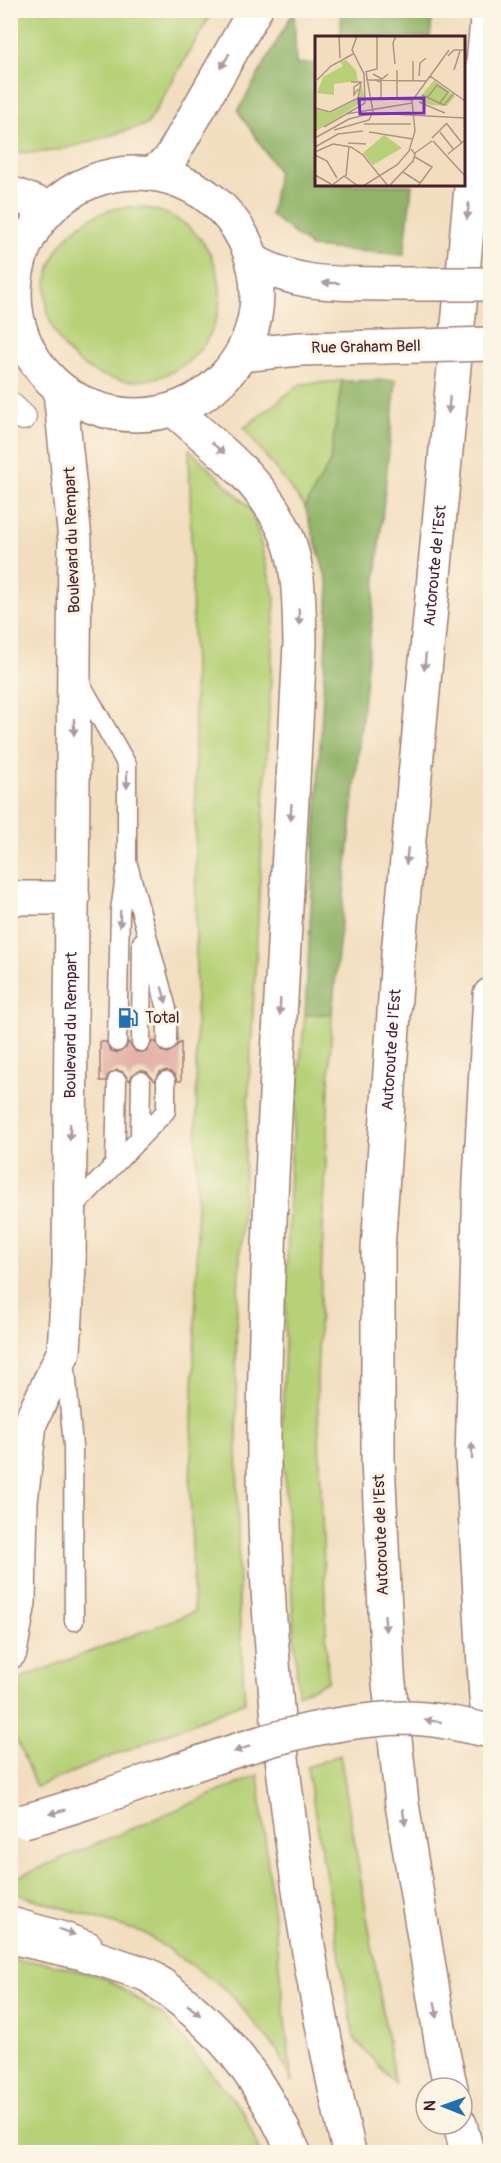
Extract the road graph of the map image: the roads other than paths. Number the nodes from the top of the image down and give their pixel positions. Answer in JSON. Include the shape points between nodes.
{"nodes":[{"id":1,"x":255,"y":10,"type":"edge"},
{"id":2,"x":488,"y":10,"type":"edge"},
{"id":3,"x":151,"y":174,"type":"junction"},
{"id":4,"x":10,"y":193,"type":"edge"},
{"id":5,"x":50,"y":208,"type":"junction"},
{"id":6,"x":253,"y":261,"type":"junction"},
{"id":7,"x":490,"y":284,"type":"edge"},
{"id":8,"x":12,"y":290,"type":"edge"},
{"id":9,"x":490,"y":344,"type":"edge"},
{"id":10,"x":241,"y":355,"type":"junction"},
{"id":11,"x":60,"y":390,"type":"junction"},
{"id":12,"x":174,"y":410,"type":"junction"},
{"id":13,"x":74,"y":673,"type":"junction"},
{"id":14,"x":127,"y":861,"type":"junction"},
{"id":15,"x":10,"y":898,"type":"edge"},
{"id":16,"x":73,"y":898,"type":"junction"},
{"id":17,"x":142,"y":919,"type":"junction"},
{"id":18,"x":490,"y":995,"type":"edge"},
{"id":19,"x":117,"y":1042,"type":"dead end"},
{"id":20,"x":141,"y":1042,"type":"dead end"},
{"id":21,"x":167,"y":1042,"type":"dead end"},
{"id":22,"x":117,"y":1081,"type":"dead end"},
{"id":23,"x":141,"y":1081,"type":"dead end"},
{"id":24,"x":166,"y":1081,"type":"dead end"},
{"id":25,"x":140,"y":1138,"type":"junction"},
{"id":26,"x":115,"y":1164,"type":"junction"},
{"id":27,"x":69,"y":1212,"type":"junction"},
{"id":28,"x":64,"y":1351,"type":"junction"},
{"id":29,"x":20,"y":1423,"type":"edge"},
{"id":30,"x":74,"y":1621,"type":"dead end"},
{"id":31,"x":10,"y":1652,"type":"edge"},
{"id":32,"x":490,"y":1730,"type":"edge"},
{"id":33,"x":17,"y":1822,"type":"edge"},
{"id":34,"x":10,"y":1916,"type":"edge"},
{"id":35,"x":10,"y":1938,"type":"edge"},
{"id":36,"x":148,"y":1975,"type":"junction"},
{"id":37,"x":448,"y":2076,"type":"edge"},
{"id":38,"x":463,"y":2136,"type":"edge"},
{"id":39,"x":294,"y":2152,"type":"edge"},
{"id":40,"x":349,"y":2152,"type":"edge"},
{"id":41,"x":468,"y":2152,"type":"edge"}],
"edges":[{"from":1,"to":3,"type":"main road","one_way":true,"via":[[169,161]]},
{"from":2,"to":37,"type":"main road","name":"Autoroute de l’Est","one_way":true,"via":[[398,954],[378,1271],[378,1460],[388,1674],[402,1804]]},
{"from":3,"to":5,"type":"main road","via":[[114,174],[79,186]]},
{"from":3,"to":6,"type":"main road","via":[[185,183],[215,202],[238,229]]},
{"from":4,"to":5,"type":"main road"},
{"from":5,"to":8,"type":"main road","via":[[31,232]]},
{"from":7,"to":6,"type":"main road","one_way":true,"bridge":true,"via":[[301,280]]},
{"from":6,"to":10,"type":"main road","via":[[257,293],[253,325]]},
{"from":8,"to":11,"type":"main road","via":[[19,329],[35,363]]},
{"from":9,"to":10,"type":"main road","name":"Rue Graham Bell","bridge":true,"via":[[299,349]]},
{"from":10,"to":12,"type":"main road","via":[[224,379]]},
{"from":11,"to":12,"type":"main road","via":[[96,410],[134,416]]},
{"from":11,"to":13,"type":"main road","name":"Boulevard du Rempart","via":[[75,540]]},
{"from":12,"to":40,"type":"main road","one_way":true,"via":[[236,463],[272,507],[287,536],[295,566],[300,643],[267,1284],[265,1546],[289,1831],[315,1994]]},
{"from":13,"to":14,"type":"lane","one_way":true,"via":[[127,765]]},
{"from":13,"to":16,"type":"main road","name":"Boulevard du Rempart","one_way":true},
{"from":14,"to":17,"type":"lane"},
{"from":14,"to":19,"type":"lane","one_way":true,"via":[[120,911]]},
{"from":15,"to":16,"type":"main road"},
{"from":16,"to":27,"type":"main road","name":"Boulevard du Rempart","one_way":true},
{"from":17,"to":20,"type":"lane"},
{"from":17,"to":21,"type":"lane","one_way":true,"via":[[167,1009]]},
{"from":32,"to":18,"type":"main road","one_way":true,"via":[[472,1457],[478,1215]]},
{"from":22,"to":26,"type":"lane"},
{"from":23,"to":25,"type":"lane"},
{"from":24,"to":25,"type":"lane","via":[[166,1111]]},
{"from":25,"to":26,"type":"lane"},
{"from":26,"to":27,"type":"lane"},
{"from":27,"to":28,"type":"main road","name":"Boulevard du Rempart"},
{"from":28,"to":29,"type":"main road","name":"Boulevard du Rempart"},
{"from":28,"to":30,"type":"lane","via":[[73,1446]]},
{"from":29,"to":31,"type":"main road","name":"Boulevard du Rempart","via":[[19,1602]]},
{"from":32,"to":33,"type":"main road","one_way":true,"bridge":true,"via":[[408,1718],[302,1730],[77,1807]]},
{"from":34,"to":36,"type":"lane","one_way":true,"via":[[97,1945]]},
{"from":35,"to":36,"type":"main road","via":[[82,1953]]},
{"from":36,"to":39,"type":"main road","one_way":true,"via":[[197,2011],[246,2064]]},
{"from":38,"to":41,"type":"main road"}]}
